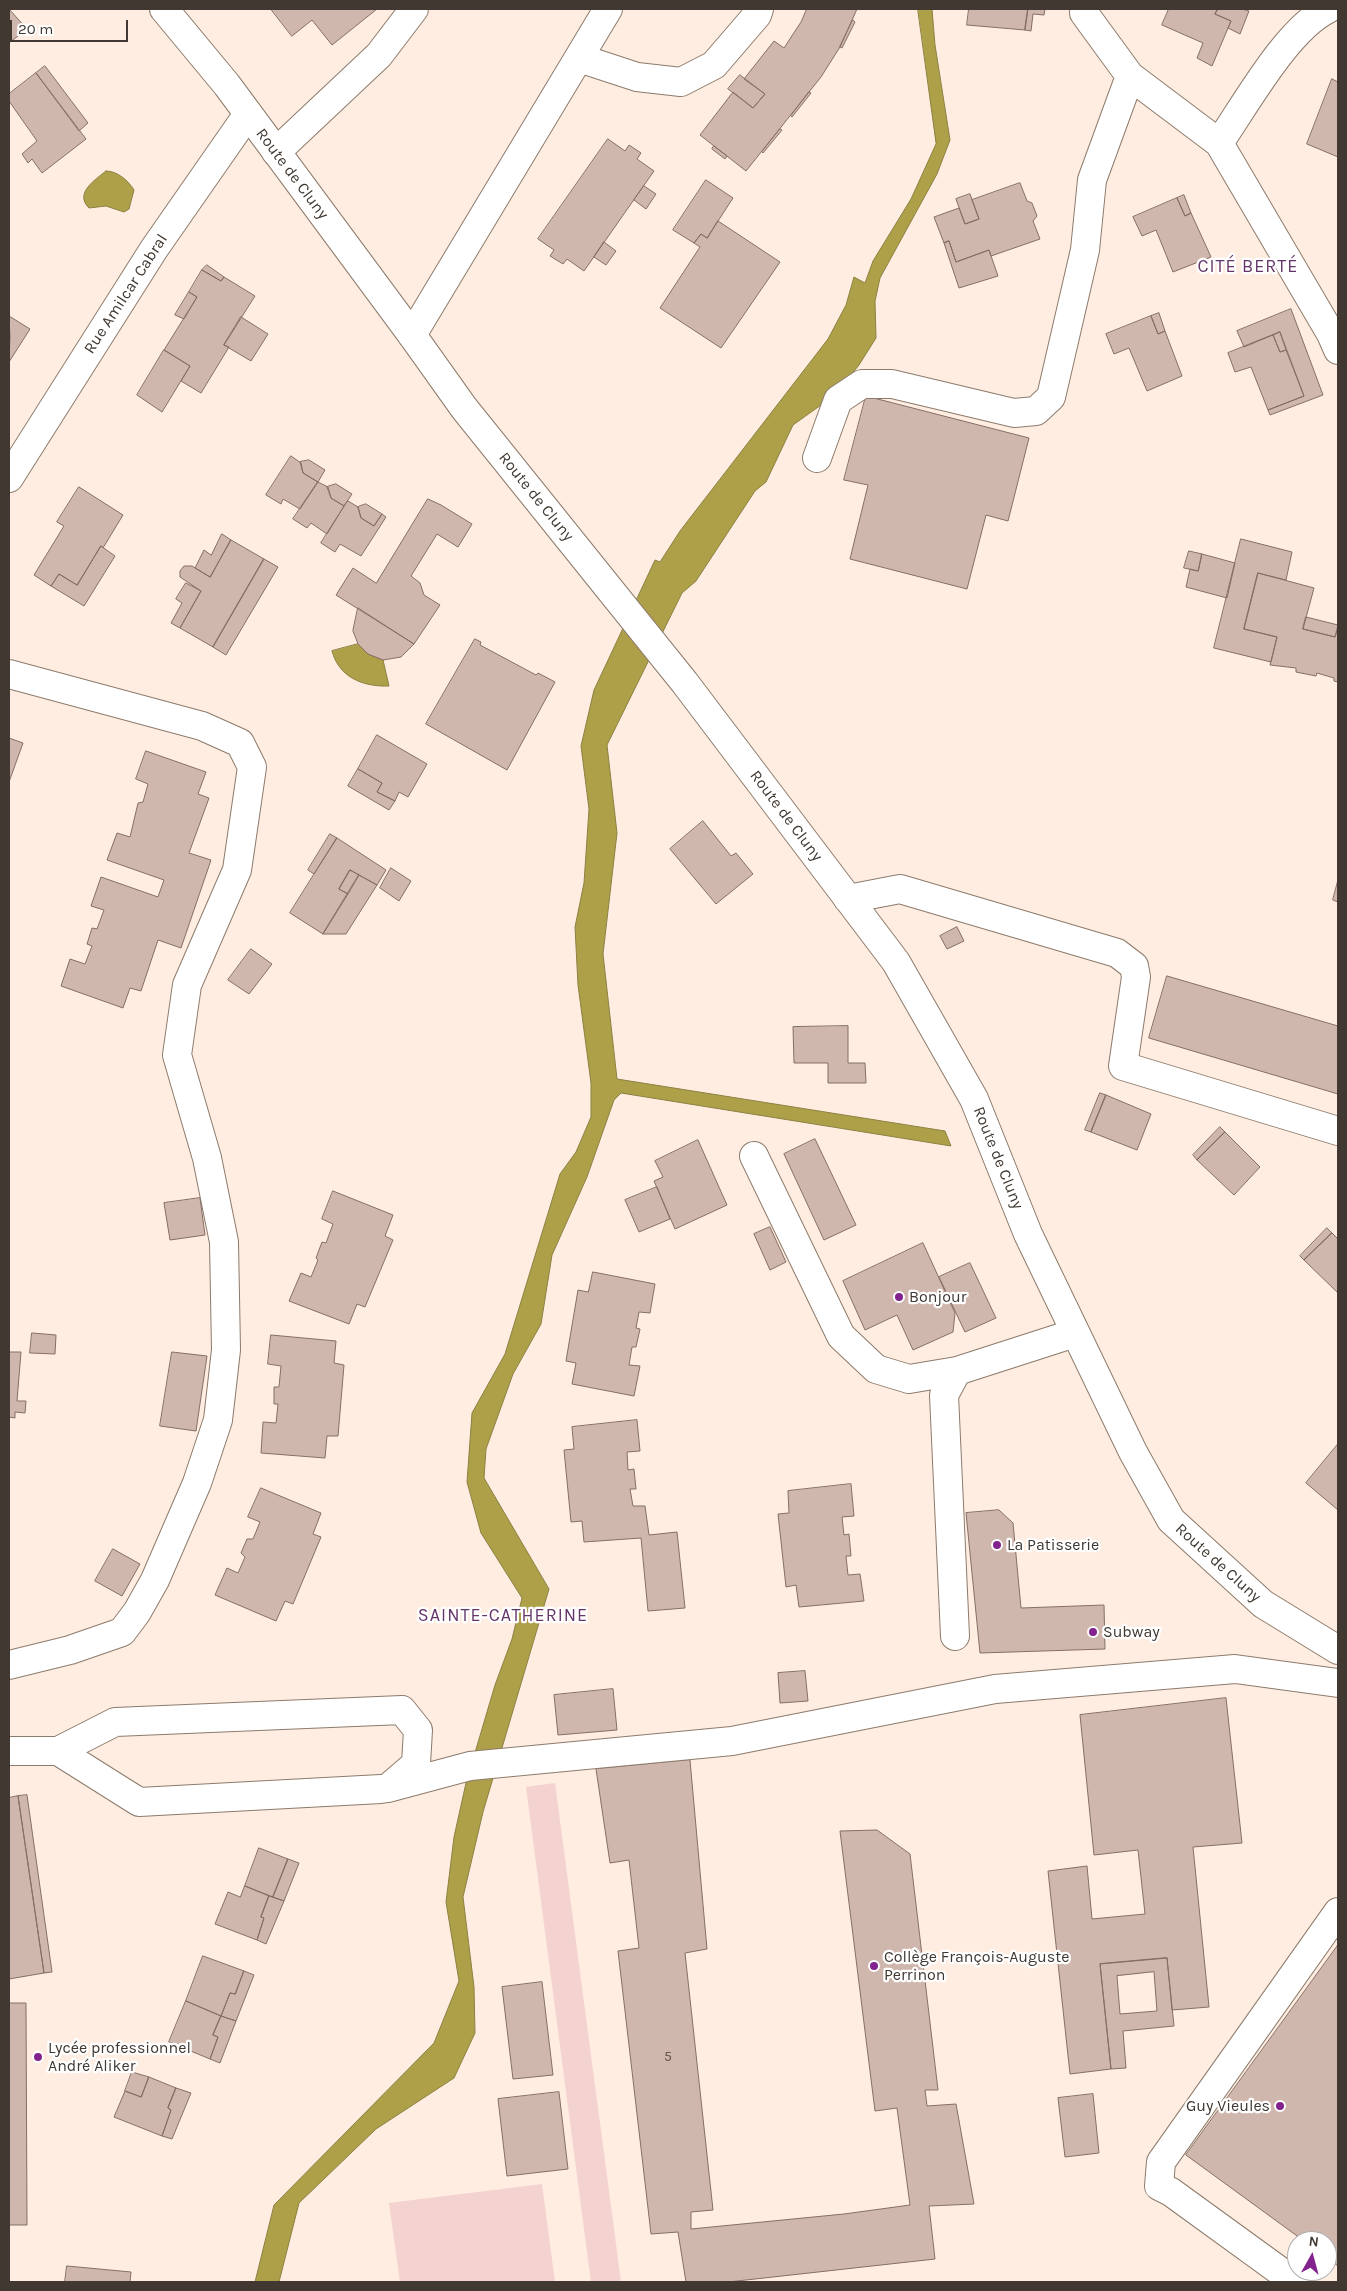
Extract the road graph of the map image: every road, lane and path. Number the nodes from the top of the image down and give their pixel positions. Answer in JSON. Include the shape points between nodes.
{"nodes":[{"id":1,"x":164,"y":9,"type":"edge"},
{"id":2,"x":414,"y":9,"type":"edge"},
{"id":3,"x":608,"y":9,"type":"edge"},
{"id":4,"x":759,"y":9,"type":"edge"},
{"id":5,"x":1085,"y":9,"type":"edge"},
{"id":6,"x":1328,"y":9,"type":"edge"},
{"id":7,"x":579,"y":58,"type":"junction"},
{"id":8,"x":1130,"y":76,"type":"junction"},
{"id":9,"x":248,"y":114,"type":"junction"},
{"id":10,"x":1219,"y":143,"type":"junction"},
{"id":11,"x":276,"y":152,"type":"junction"},
{"id":12,"x":412,"y":335,"type":"junction"},
{"id":13,"x":1336,"y":336,"type":"edge"},
{"id":14,"x":816,"y":458,"type":"dead end"},
{"id":15,"x":9,"y":478,"type":"edge"},
{"id":16,"x":9,"y":674,"type":"edge"},
{"id":17,"x":848,"y":899,"type":"junction"},
{"id":18,"x":1338,"y":1131,"type":"edge"},
{"id":19,"x":754,"y":1156,"type":"dead end"},
{"id":20,"x":1075,"y":1332,"type":"junction"},
{"id":21,"x":956,"y":1372,"type":"junction"},
{"id":22,"x":954,"y":1636,"type":"dead end"},
{"id":23,"x":1338,"y":1650,"type":"edge"},
{"id":24,"x":9,"y":1665,"type":"edge"},
{"id":25,"x":1338,"y":1683,"type":"edge"},
{"id":26,"x":9,"y":1751,"type":"edge"},
{"id":27,"x":58,"y":1751,"type":"junction"},
{"id":28,"x":388,"y":1788,"type":"junction"},
{"id":29,"x":1338,"y":1912,"type":"edge"},
{"id":30,"x":1295,"y":2282,"type":"edge"}],
"edges":[{"from":1,"to":9,"type":"main road","name":"Route de Cluny"},
{"from":2,"to":11,"type":"main road","via":[[379,55]]},
{"from":3,"to":7,"type":"main road"},
{"from":4,"to":7,"type":"main road","via":[[714,64],[681,82],[636,77]]},
{"from":5,"to":8,"type":"main road","via":[[1084,13]]},
{"from":6,"to":10,"type":"main road","via":[[1292,37]]},
{"from":7,"to":12,"type":"main road"},
{"from":8,"to":10,"type":"main road"},
{"from":8,"to":14,"type":"main road","via":[[1092,180],[1085,250],[1051,398],[1036,411],[1014,413],[892,384],[862,384],[838,400]]},
{"from":9,"to":11,"type":"main road","name":"Route de Cluny"},
{"from":9,"to":15,"type":"main road","name":"Rue Amilcar Cabral","via":[[154,249]]},
{"from":10,"to":13,"type":"main road"},
{"from":11,"to":12,"type":"main road","name":"Route de Cluny"},
{"from":12,"to":17,"type":"main road","name":"Route de Cluny","via":[[464,408],[685,683]]},
{"from":16,"to":24,"type":"main road","via":[[202,726],[240,743],[252,767],[237,870],[187,985],[177,1055],[207,1158],[224,1242],[226,1350],[218,1420],[197,1483],[155,1580],[138,1612],[122,1632],[70,1650]]},
{"from":17,"to":18,"type":"main road","via":[[900,889],[1116,953],[1134,966],[1136,977],[1123,1066]]},
{"from":17,"to":20,"type":"main road","name":"Route de Cluny","via":[[896,962],[974,1099],[1028,1234]]},
{"from":19,"to":21,"type":"main road","via":[[842,1336],[876,1369],[909,1379]]},
{"from":20,"to":21,"type":"main road"},
{"from":20,"to":23,"type":"main road","name":"Route de Cluny","via":[[1133,1452],[1171,1520],[1263,1604]]},
{"from":21,"to":22,"type":"main road","via":[[944,1395]]},
{"from":25,"to":28,"type":"main road","via":[[1235,1668],[995,1689],[732,1741],[470,1766]]},
{"from":26,"to":27,"type":"main road"},
{"from":27,"to":28,"type":"main road","via":[[139,1802]]},
{"from":27,"to":28,"type":"main road","via":[[115,1722],[402,1710],[418,1730],[416,1764]]},
{"from":29,"to":30,"type":"main road","via":[[1161,2162],[1159,2186]]}]}
